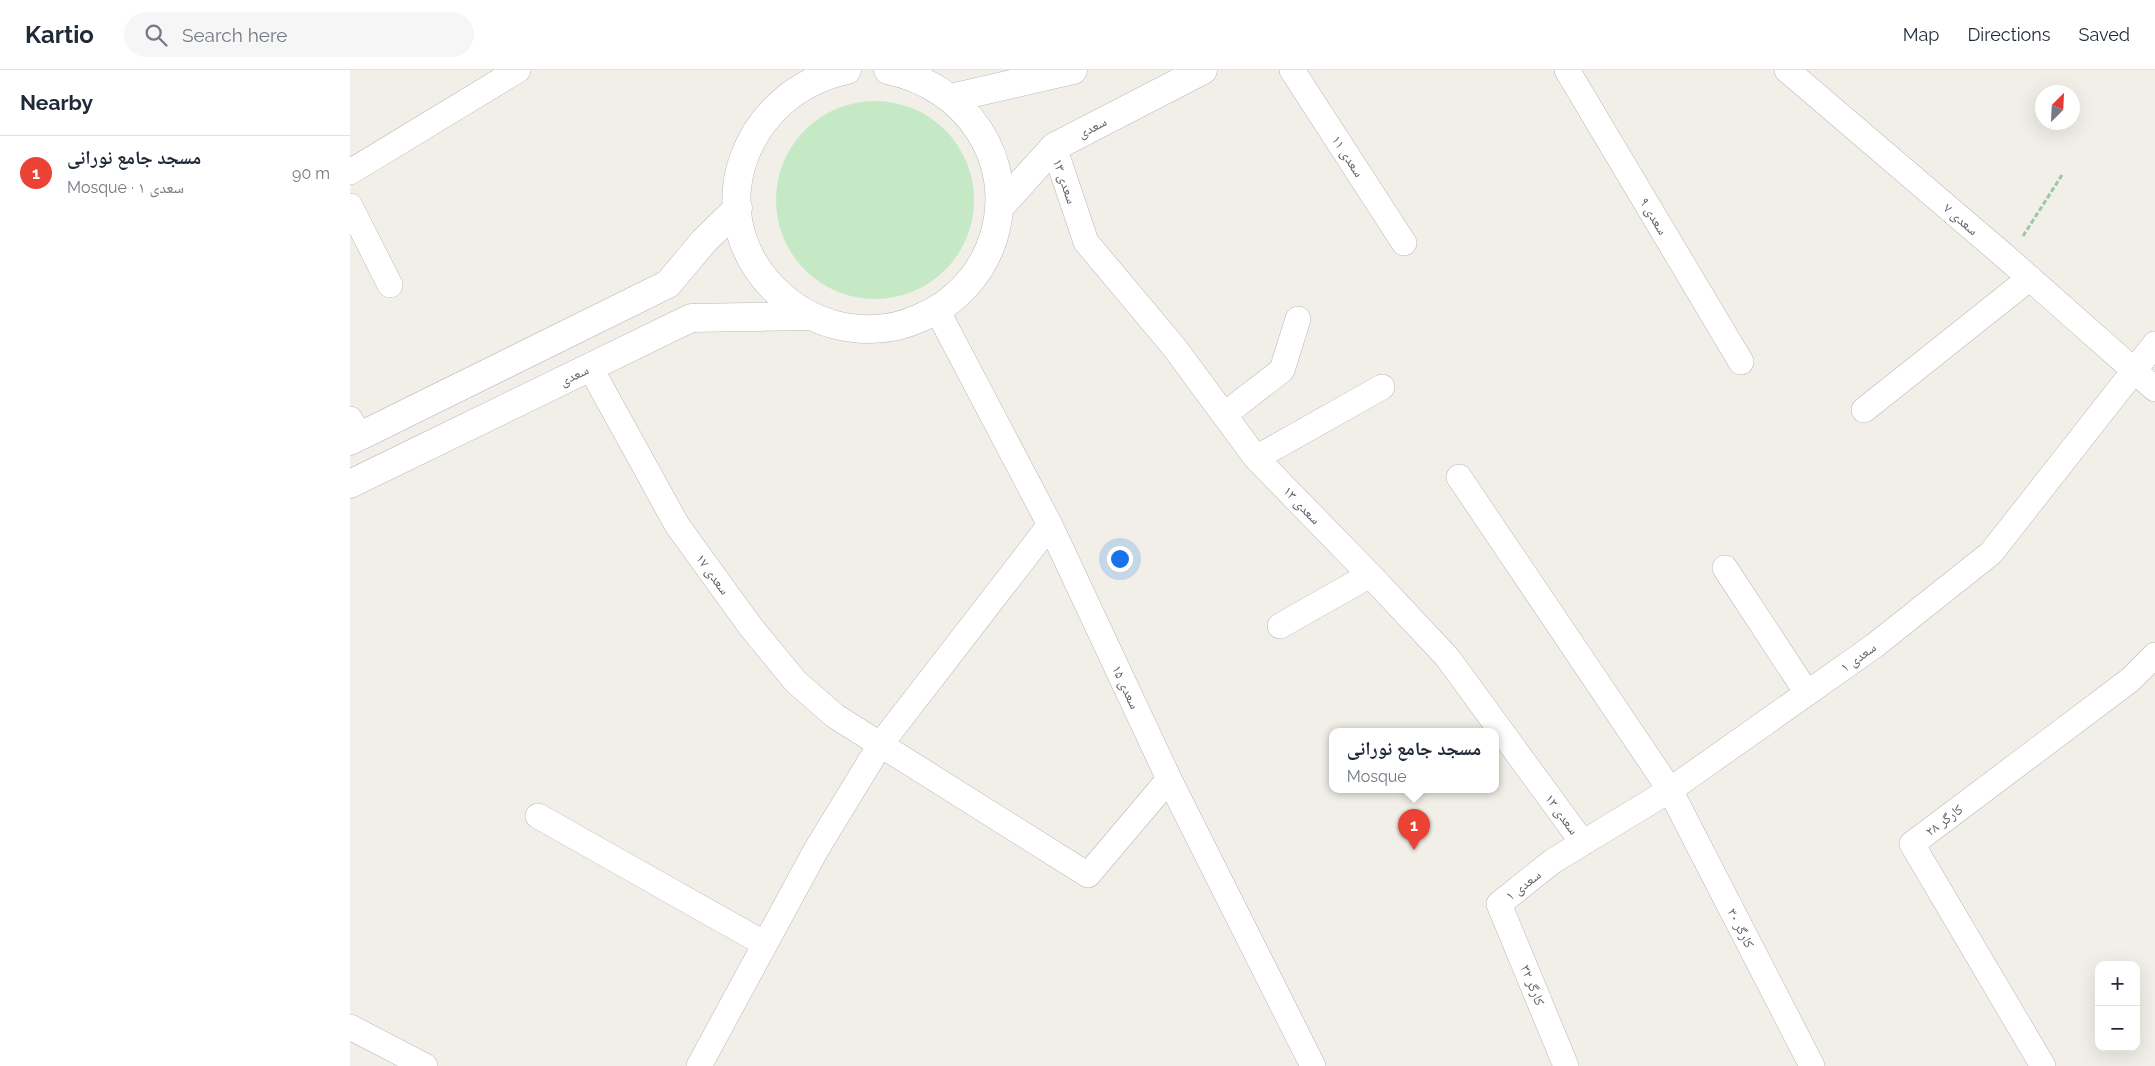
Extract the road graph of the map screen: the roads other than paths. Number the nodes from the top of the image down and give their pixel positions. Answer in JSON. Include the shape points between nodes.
{"nodes":[{"id":1,"x":518,"y":70,"type":"edge"},
{"id":2,"x":888,"y":70,"type":"edge"},
{"id":3,"x":1073,"y":70,"type":"edge"},
{"id":4,"x":1203,"y":70,"type":"edge"},
{"id":5,"x":1292,"y":70,"type":"edge"},
{"id":6,"x":1567,"y":70,"type":"edge"},
{"id":7,"x":1787,"y":70,"type":"edge"},
{"id":8,"x":838,"y":71,"type":"edge"},
{"id":9,"x":916,"y":74,"type":"edge"},
{"id":10,"x":1030,"y":75,"type":"edge"},
{"id":11,"x":951,"y":98,"type":"junction"},
{"id":12,"x":1054,"y":147,"type":"junction"},
{"id":13,"x":350,"y":172,"type":"edge"},
{"id":14,"x":350,"y":206,"type":"edge"},
{"id":15,"x":738,"y":208,"type":"junction"},
{"id":16,"x":999,"y":208,"type":"junction"},
{"id":17,"x":1404,"y":243,"type":"dead end"},
{"id":18,"x":2030,"y":278,"type":"junction"},
{"id":19,"x":390,"y":285,"type":"dead end"},
{"id":20,"x":937,"y":310,"type":"junction"},
{"id":21,"x":810,"y":316,"type":"junction"},
{"id":22,"x":1298,"y":319,"type":"dead end"},
{"id":23,"x":2155,"y":344,"type":"edge"},
{"id":24,"x":1741,"y":362,"type":"dead end"},
{"id":25,"x":590,"y":367,"type":"junction"},
{"id":26,"x":2134,"y":370,"type":"junction"},
{"id":27,"x":1382,"y":387,"type":"dead end"},
{"id":28,"x":2155,"y":389,"type":"edge"},
{"id":29,"x":1864,"y":410,"type":"dead end"},
{"id":30,"x":1224,"y":415,"type":"junction"},
{"id":31,"x":353,"y":432,"type":"edge"},
{"id":32,"x":1256,"y":458,"type":"junction"},
{"id":33,"x":1458,"y":477,"type":"dead end"},
{"id":34,"x":350,"y":484,"type":"edge"},
{"id":35,"x":1050,"y":526,"type":"junction"},
{"id":36,"x":1725,"y":568,"type":"dead end"},
{"id":37,"x":1370,"y":575,"type":"junction"},
{"id":38,"x":1280,"y":626,"type":"dead end"},
{"id":39,"x":2155,"y":655,"type":"edge"},
{"id":40,"x":1808,"y":693,"type":"junction"},
{"id":41,"x":1492,"y":728,"type":"edge"},
{"id":42,"x":1501,"y":742,"type":"edge"},
{"id":43,"x":880,"y":745,"type":"junction"},
{"id":44,"x":1169,"y":779,"type":"junction"},
{"id":45,"x":1670,"y":790,"type":"junction"},
{"id":46,"x":538,"y":816,"type":"dead end"},
{"id":47,"x":1583,"y":843,"type":"junction"},
{"id":48,"x":1499,"y":904,"type":"joint"},
{"id":49,"x":765,"y":944,"type":"junction"},
{"id":50,"x":350,"y":1027,"type":"edge"},
{"id":51,"x":425,"y":1066,"type":"edge"},
{"id":52,"x":699,"y":1066,"type":"edge"},
{"id":53,"x":1313,"y":1066,"type":"edge"},
{"id":54,"x":1566,"y":1066,"type":"edge"},
{"id":55,"x":1812,"y":1066,"type":"edge"},
{"id":56,"x":2043,"y":1066,"type":"edge"}],
"edges":[{"from":1,"to":13,"type":"street"},
{"from":2,"to":9,"type":"main road"},
{"from":3,"to":10,"type":"main road"},
{"from":4,"to":12,"type":"main road","name":"سعدی"},
{"from":5,"to":17,"type":"street","name":"سعدی ۱۱"},
{"from":6,"to":24,"type":"street","name":"سعدی ۹"},
{"from":7,"to":18,"type":"street","name":"سعدی ۷"},
{"from":8,"to":15,"type":"main road","via":[[793,92],[764,118],[743,158]]},
{"from":9,"to":11,"type":"main road"},
{"from":10,"to":11,"type":"main road"},
{"from":11,"to":16,"type":"main road","via":[[975,123],[988,147],[996,173]]},
{"from":12,"to":16,"type":"main road","name":"سعدی"},
{"from":12,"to":30,"type":"street","name":"سعدی ۱۳","via":[[1086,242],[1174,347]]},
{"from":14,"to":19,"type":"street"},
{"from":15,"to":21,"type":"main road","via":[[744,238],[759,271],[783,298]]},
{"from":15,"to":31,"type":"main road","via":[[704,241],[668,284]]},
{"from":16,"to":20,"type":"main road","via":[[994,235],[980,268],[963,289]]},
{"from":18,"to":26,"type":"street","name":"سعدی ۷"},
{"from":18,"to":29,"type":"street"},
{"from":20,"to":21,"type":"main road","via":[[910,322],[875,329],[839,326]]},
{"from":20,"to":35,"type":"street","name":"سعدی ۱۵"},
{"from":21,"to":25,"type":"main road","name":"سعدی","via":[[691,318]]},
{"from":22,"to":30,"type":"street","via":[[1282,370]]},
{"from":23,"to":26,"type":"street","name":"سعدی ۱"},
{"from":25,"to":34,"type":"main road","name":"سعدی"},
{"from":25,"to":43,"type":"street","name":"سعدی ۱۷","via":[[678,525],[750,626],[796,682],[835,716]]},
{"from":26,"to":28,"type":"street","name":"سعدی ۷"},
{"from":26,"to":40,"type":"street","name":"سعدی ۱","via":[[1991,553],[1874,646]]},
{"from":27,"to":32,"type":"street"},
{"from":30,"to":32,"type":"street","name":"سعدی ۱۳"},
{"from":32,"to":37,"type":"street","name":"سعدی ۱۳"},
{"from":33,"to":45,"type":"street","name":"کارگر ۳۰"},
{"from":35,"to":43,"type":"street"},
{"from":35,"to":44,"type":"street","name":"سعدی ۱۵"},
{"from":36,"to":40,"type":"street"},
{"from":37,"to":38,"type":"street"},
{"from":37,"to":41,"type":"street","name":"سعدی ۱۳","via":[[1447,657]]},
{"from":39,"to":56,"type":"street","name":"کارگر ۲۸","via":[[2130,680],[1912,844]]},
{"from":40,"to":45,"type":"street","name":"سعدی ۱"},
{"from":42,"to":47,"type":"street","name":"سعدی ۱۳"},
{"from":43,"to":44,"type":"street","name":"سعدی ۱۷","via":[[1088,875]]},
{"from":43,"to":49,"type":"street","via":[[816,850]]},
{"from":44,"to":53,"type":"street","name":"سعدی ۱۵"},
{"from":45,"to":47,"type":"street","name":"سعدی ۱"},
{"from":45,"to":55,"type":"street","name":"کارگر ۳۰"},
{"from":46,"to":49,"type":"street"},
{"from":47,"to":48,"type":"street","name":"سعدی ۱","via":[[1553,861]]},
{"from":48,"to":54,"type":"street","name":"کارگر ۳۲"},
{"from":49,"to":52,"type":"street"},
{"from":50,"to":51,"type":"street"}]}
